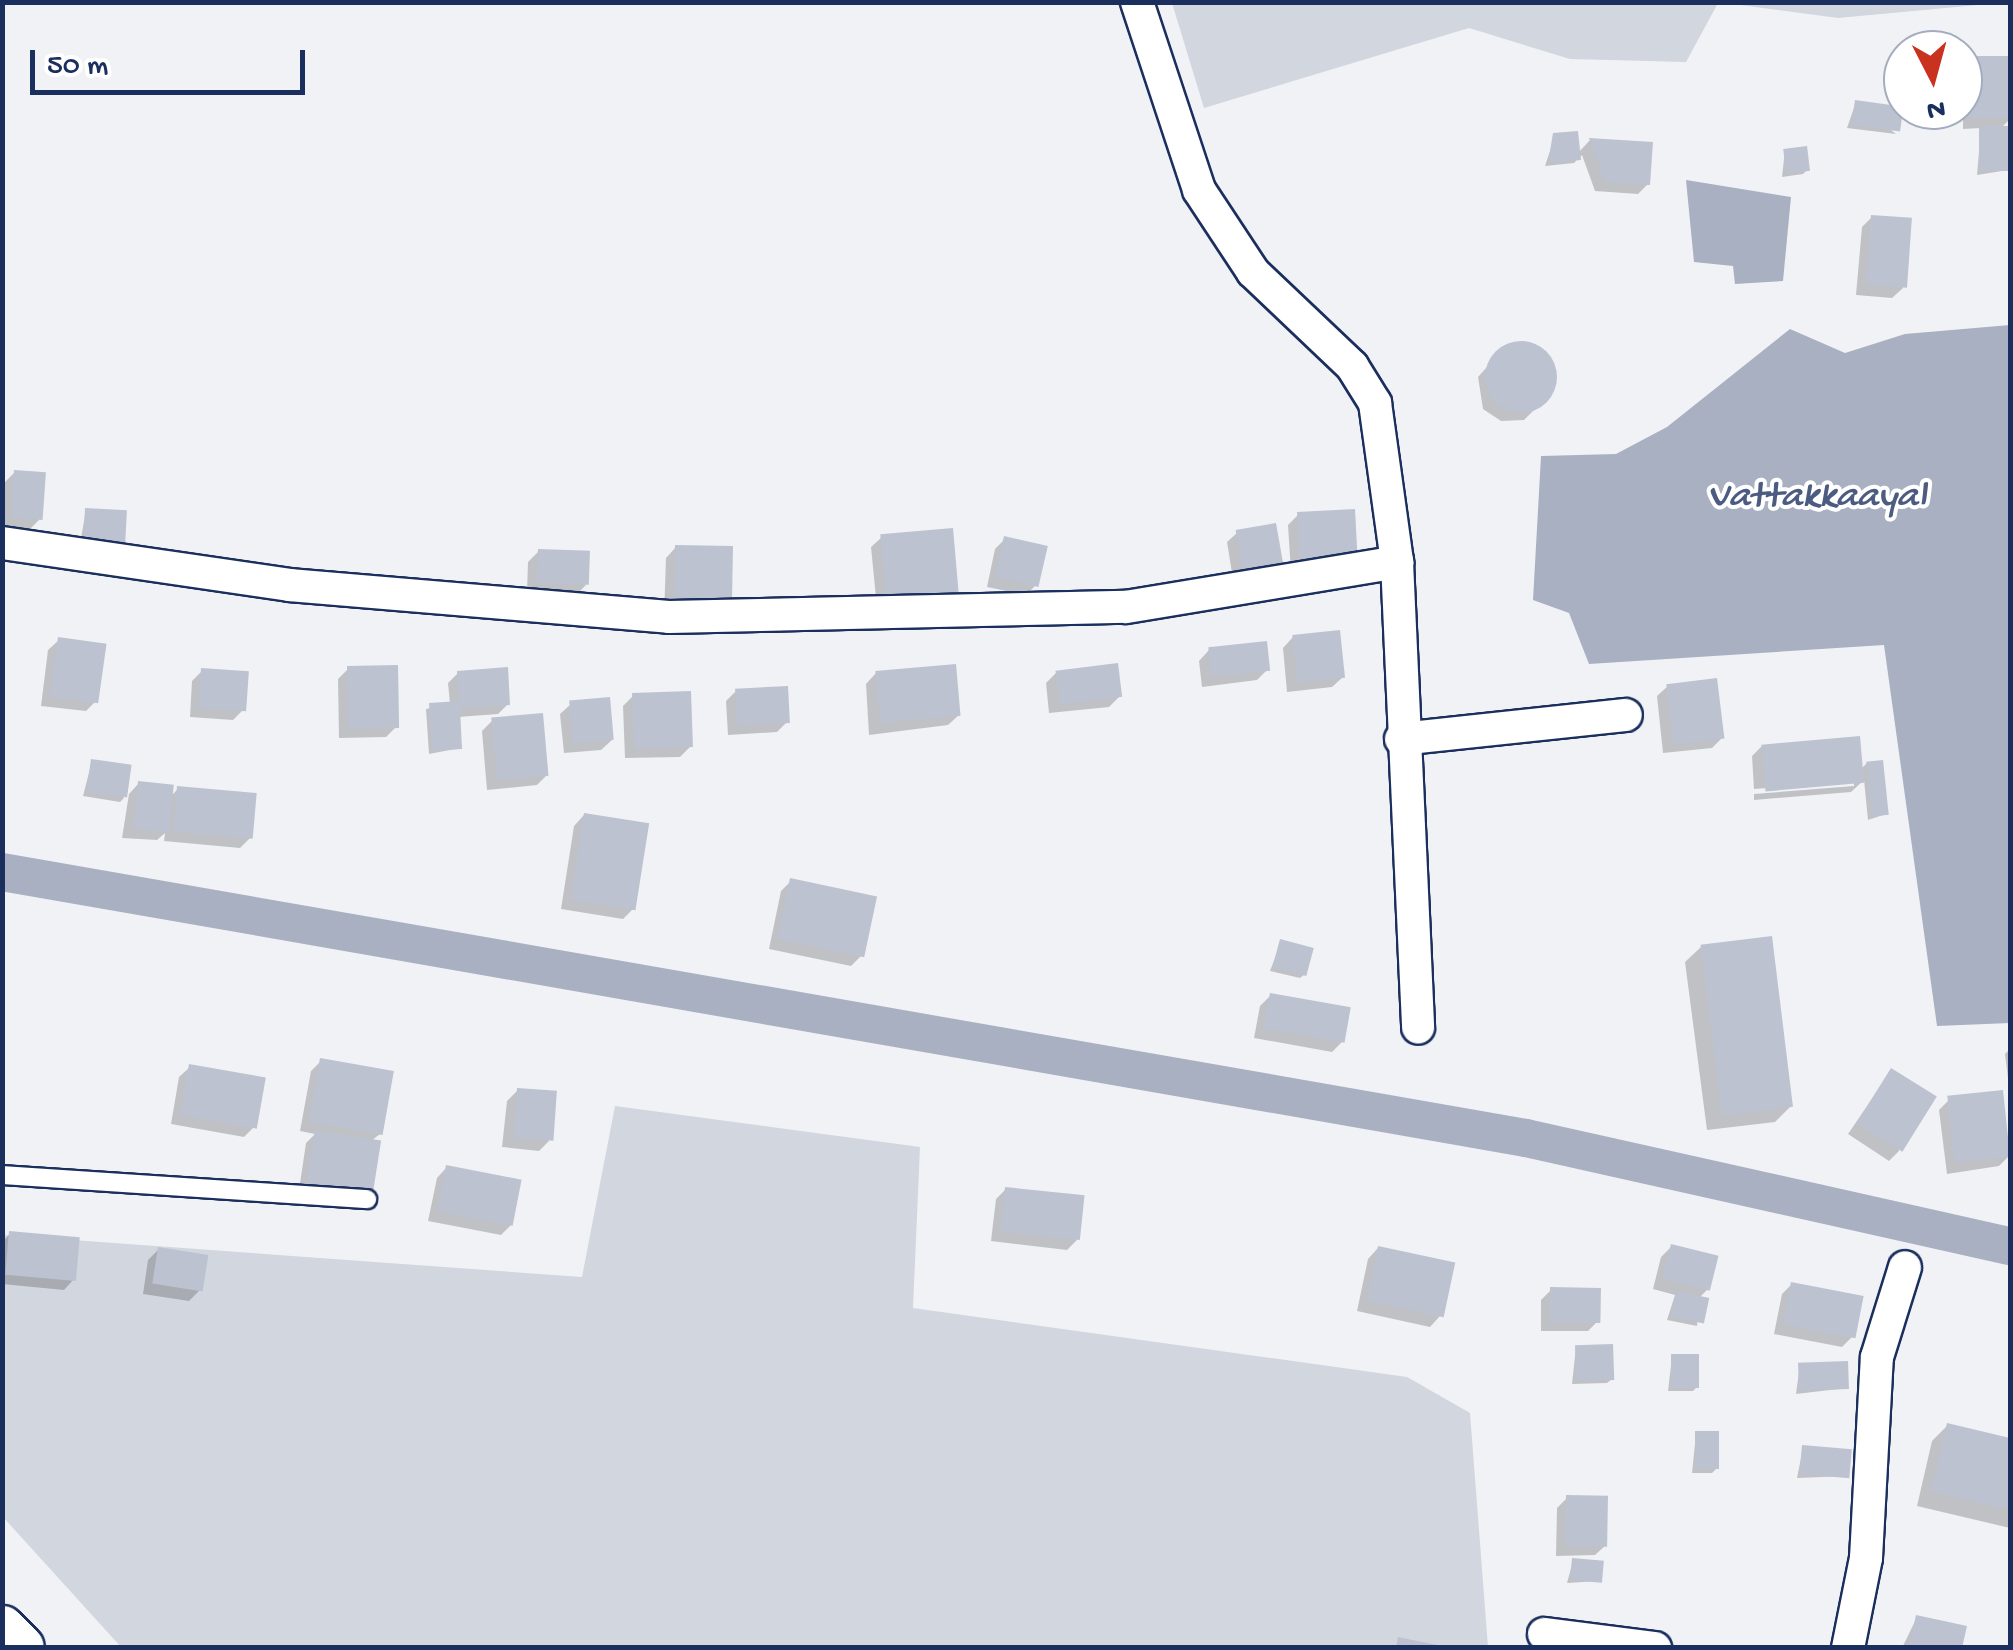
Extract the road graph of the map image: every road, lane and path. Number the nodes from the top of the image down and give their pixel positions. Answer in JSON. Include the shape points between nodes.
{"nodes":[{"id":1,"x":1137,"y":2,"type":"edge"},
{"id":2,"x":2,"y":544,"type":"edge"},
{"id":3,"x":1397,"y":562,"type":"junction"},
{"id":4,"x":1626,"y":715,"type":"dead end"},
{"id":5,"x":1401,"y":739,"type":"junction"},
{"id":6,"x":1418,"y":1028,"type":"dead end"},
{"id":7,"x":2,"y":1175,"type":"edge"},
{"id":8,"x":366,"y":1199,"type":"dead end"},
{"id":9,"x":1905,"y":1266,"type":"dead end"},
{"id":10,"x":2,"y":1630,"type":"edge"},
{"id":11,"x":1544,"y":1634,"type":"dead end"},
{"id":12,"x":20,"y":1648,"type":"edge"},
{"id":13,"x":1655,"y":1648,"type":"edge"},
{"id":14,"x":1848,"y":1648,"type":"edge"}],
"edges":[{"from":1,"to":3,"type":"street","via":[[1199,190],[1253,272],[1352,366],[1375,403]]},
{"from":2,"to":3,"type":"street","via":[[289,585],[669,617],[1126,607]]},
{"from":3,"to":5,"type":"street"},
{"from":4,"to":5,"type":"street"},
{"from":5,"to":6,"type":"street"},
{"from":7,"to":8,"type":"lane"},
{"from":9,"to":14,"type":"street","via":[[1877,1358],[1866,1558]]},
{"from":10,"to":12,"type":"main road"},
{"from":11,"to":13,"type":"street"}]}
